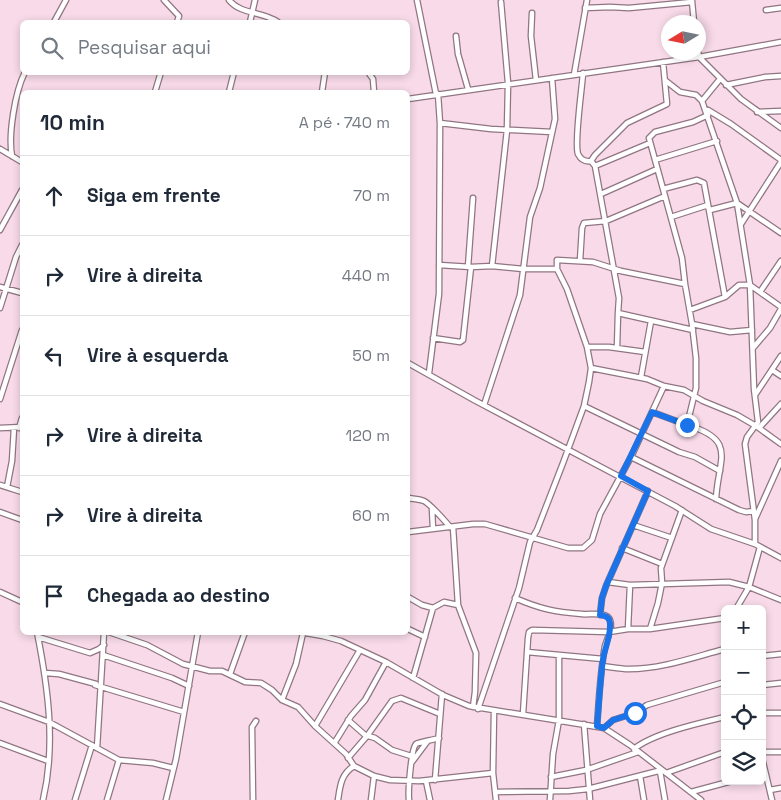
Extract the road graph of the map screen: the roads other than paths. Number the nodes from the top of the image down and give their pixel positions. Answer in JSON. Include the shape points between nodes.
{"nodes":[{"id":1,"x":66,"y":0,"type":"edge"},
{"id":2,"x":164,"y":0,"type":"edge"},
{"id":3,"x":229,"y":0,"type":"edge"},
{"id":4,"x":255,"y":0,"type":"edge"},
{"id":5,"x":417,"y":0,"type":"edge"},
{"id":6,"x":586,"y":0,"type":"edge"},
{"id":7,"x":692,"y":1,"type":"edge"},
{"id":8,"x":501,"y":2,"type":"dead end"},
{"id":9,"x":585,"y":8,"type":"junction"},
{"id":10,"x":781,"y":8,"type":"edge"},
{"id":11,"x":766,"y":10,"type":"dead end"},
{"id":12,"x":253,"y":11,"type":"junction"},
{"id":13,"x":532,"y":13,"type":"dead end"},
{"id":14,"x":693,"y":15,"type":"edge"},
{"id":15,"x":55,"y":20,"type":"edge"},
{"id":16,"x":178,"y":20,"type":"edge"},
{"id":17,"x":251,"y":20,"type":"edge"},
{"id":18,"x":275,"y":20,"type":"edge"},
{"id":19,"x":456,"y":36,"type":"dead end"},
{"id":20,"x":781,"y":42,"type":"edge"},
{"id":21,"x":706,"y":54,"type":"edge"},
{"id":22,"x":673,"y":60,"type":"edge"},
{"id":23,"x":703,"y":60,"type":"edge"},
{"id":24,"x":663,"y":62,"type":"junction"},
{"id":25,"x":583,"y":73,"type":"junction"},
{"id":26,"x":23,"y":75,"type":"edge"},
{"id":27,"x":160,"y":75,"type":"edge"},
{"id":28,"x":233,"y":75,"type":"edge"},
{"id":29,"x":325,"y":75,"type":"edge"},
{"id":30,"x":370,"y":75,"type":"edge"},
{"id":31,"x":574,"y":75,"type":"junction"},
{"id":32,"x":781,"y":76,"type":"edge"},
{"id":33,"x":552,"y":78,"type":"junction"},
{"id":34,"x":720,"y":79,"type":"junction"},
{"id":35,"x":536,"y":80,"type":"junction"},
{"id":36,"x":666,"y":81,"type":"junction"},
{"id":37,"x":508,"y":83,"type":"junction"},
{"id":38,"x":726,"y":85,"type":"junction"},
{"id":39,"x":468,"y":89,"type":"junction"},
{"id":40,"x":156,"y":90,"type":"edge"},
{"id":41,"x":230,"y":90,"type":"edge"},
{"id":42,"x":322,"y":90,"type":"edge"},
{"id":43,"x":374,"y":90,"type":"edge"},
{"id":44,"x":437,"y":94,"type":"junction"},
{"id":45,"x":410,"y":99,"type":"edge"},
{"id":46,"x":702,"y":101,"type":"junction"},
{"id":47,"x":781,"y":111,"type":"edge"},
{"id":48,"x":708,"y":112,"type":"junction"},
{"id":49,"x":757,"y":112,"type":"junction"},
{"id":50,"x":440,"y":123,"type":"junction"},
{"id":51,"x":781,"y":128,"type":"edge"},
{"id":52,"x":507,"y":130,"type":"junction"},
{"id":53,"x":552,"y":132,"type":"junction"},
{"id":54,"x":717,"y":141,"type":"junction"},
{"id":55,"x":650,"y":142,"type":"junction"},
{"id":56,"x":0,"y":149,"type":"edge"},
{"id":57,"x":12,"y":156,"type":"junction"},
{"id":58,"x":655,"y":160,"type":"junction"},
{"id":59,"x":20,"y":161,"type":"edge"},
{"id":60,"x":591,"y":161,"type":"junction"},
{"id":61,"x":781,"y":161,"type":"edge"},
{"id":62,"x":595,"y":166,"type":"junction"},
{"id":63,"x":657,"y":169,"type":"junction"},
{"id":64,"x":663,"y":189,"type":"junction"},
{"id":65,"x":20,"y":194,"type":"edge"},
{"id":66,"x":601,"y":194,"type":"junction"},
{"id":67,"x":665,"y":196,"type":"junction"},
{"id":68,"x":473,"y":198,"type":"dead end"},
{"id":69,"x":737,"y":203,"type":"junction"},
{"id":70,"x":709,"y":207,"type":"junction"},
{"id":71,"x":749,"y":211,"type":"junction"},
{"id":72,"x":671,"y":217,"type":"junction"},
{"id":73,"x":606,"y":221,"type":"junction"},
{"id":74,"x":741,"y":224,"type":"junction"},
{"id":75,"x":1,"y":228,"type":"edge"},
{"id":76,"x":781,"y":233,"type":"edge"},
{"id":77,"x":20,"y":249,"type":"edge"},
{"id":78,"x":580,"y":261,"type":"junction"},
{"id":79,"x":781,"y":261,"type":"edge"},
{"id":80,"x":439,"y":265,"type":"junction"},
{"id":81,"x":492,"y":266,"type":"junction"},
{"id":82,"x":469,"y":267,"type":"junction"},
{"id":83,"x":557,"y":269,"type":"junction"},
{"id":84,"x":523,"y":270,"type":"junction"},
{"id":85,"x":614,"y":270,"type":"junction"},
{"id":86,"x":685,"y":284,"type":"junction"},
{"id":87,"x":750,"y":285,"type":"junction"},
{"id":88,"x":0,"y":287,"type":"edge"},
{"id":89,"x":6,"y":289,"type":"junction"},
{"id":90,"x":20,"y":292,"type":"edge"},
{"id":91,"x":760,"y":292,"type":"junction"},
{"id":92,"x":725,"y":297,"type":"junction"},
{"id":93,"x":0,"y":305,"type":"edge"},
{"id":94,"x":781,"y":308,"type":"edge"},
{"id":95,"x":690,"y":310,"type":"junction"},
{"id":96,"x":618,"y":313,"type":"junction"},
{"id":97,"x":651,"y":321,"type":"junction"},
{"id":98,"x":692,"y":327,"type":"junction"},
{"id":99,"x":752,"y":330,"type":"junction"},
{"id":100,"x":20,"y":335,"type":"edge"},
{"id":101,"x":433,"y":338,"type":"junction"},
{"id":102,"x":587,"y":347,"type":"junction"},
{"id":103,"x":616,"y":348,"type":"junction"},
{"id":104,"x":753,"y":348,"type":"junction"},
{"id":105,"x":645,"y":352,"type":"junction"},
{"id":106,"x":781,"y":356,"type":"edge"},
{"id":107,"x":410,"y":364,"type":"edge"},
{"id":108,"x":591,"y":368,"type":"junction"},
{"id":109,"x":772,"y":370,"type":"junction"},
{"id":110,"x":429,"y":373,"type":"junction"},
{"id":111,"x":781,"y":376,"type":"edge"},
{"id":112,"x":640,"y":377,"type":"junction"},
{"id":113,"x":2,"y":384,"type":"edge"},
{"id":114,"x":664,"y":386,"type":"junction"},
{"id":115,"x":755,"y":395,"type":"junction"},
{"id":116,"x":693,"y":396,"type":"junction"},
{"id":117,"x":0,"y":400,"type":"edge"},
{"id":118,"x":781,"y":404,"type":"edge"},
{"id":119,"x":484,"y":405,"type":"junction"},
{"id":120,"x":584,"y":406,"type":"junction"},
{"id":121,"x":652,"y":412,"type":"junction"},
{"id":122,"x":687,"y":425,"type":"junction"},
{"id":123,"x":758,"y":427,"type":"junction"},
{"id":124,"x":0,"y":428,"type":"edge"},
{"id":125,"x":18,"y":428,"type":"edge"},
{"id":126,"x":641,"y":434,"type":"junction"},
{"id":127,"x":781,"y":444,"type":"edge"},
{"id":128,"x":568,"y":449,"type":"junction"},
{"id":129,"x":631,"y":457,"type":"junction"},
{"id":130,"x":781,"y":461,"type":"edge"},
{"id":131,"x":779,"y":470,"type":"edge"},
{"id":132,"x":720,"y":471,"type":"junction"},
{"id":133,"x":621,"y":476,"type":"junction"},
{"id":134,"x":0,"y":485,"type":"edge"},
{"id":135,"x":7,"y":487,"type":"junction"},
{"id":136,"x":20,"y":491,"type":"edge"},
{"id":137,"x":648,"y":491,"type":"junction"},
{"id":138,"x":410,"y":498,"type":"edge"},
{"id":139,"x":716,"y":499,"type":"junction"},
{"id":140,"x":432,"y":508,"type":"junction"},
{"id":141,"x":682,"y":510,"type":"junction"},
{"id":142,"x":754,"y":511,"type":"junction"},
{"id":143,"x":0,"y":512,"type":"edge"},
{"id":144,"x":20,"y":519,"type":"edge"},
{"id":145,"x":755,"y":520,"type":"junction"},
{"id":146,"x":633,"y":526,"type":"junction"},
{"id":147,"x":452,"y":527,"type":"junction"},
{"id":148,"x":433,"y":529,"type":"junction"},
{"id":149,"x":410,"y":532,"type":"edge"},
{"id":150,"x":532,"y":538,"type":"junction"},
{"id":151,"x":672,"y":538,"type":"junction"},
{"id":152,"x":755,"y":544,"type":"junction"},
{"id":153,"x":760,"y":547,"type":"junction"},
{"id":154,"x":622,"y":548,"type":"junction"},
{"id":155,"x":781,"y":558,"type":"edge"},
{"id":156,"x":662,"y":564,"type":"junction"},
{"id":157,"x":608,"y":582,"type":"junction"},
{"id":158,"x":662,"y":583,"type":"junction"},
{"id":159,"x":630,"y":585,"type":"junction"},
{"id":160,"x":748,"y":587,"type":"junction"},
{"id":161,"x":0,"y":592,"type":"edge"},
{"id":162,"x":410,"y":598,"type":"edge"},
{"id":163,"x":515,"y":598,"type":"junction"},
{"id":164,"x":781,"y":600,"type":"edge"},
{"id":165,"x":20,"y":601,"type":"edge"},
{"id":166,"x":458,"y":605,"type":"junction"},
{"id":167,"x":738,"y":605,"type":"edge"},
{"id":168,"x":433,"y":608,"type":"junction"},
{"id":169,"x":600,"y":615,"type":"junction"},
{"id":170,"x":721,"y":619,"type":"edge"},
{"id":171,"x":628,"y":629,"type":"junction"},
{"id":172,"x":650,"y":629,"type":"junction"},
{"id":173,"x":410,"y":631,"type":"edge"},
{"id":174,"x":609,"y":632,"type":"junction"},
{"id":175,"x":38,"y":635,"type":"edge"},
{"id":176,"x":104,"y":635,"type":"edge"},
{"id":177,"x":118,"y":635,"type":"edge"},
{"id":178,"x":198,"y":635,"type":"edge"},
{"id":179,"x":244,"y":635,"type":"edge"},
{"id":180,"x":302,"y":635,"type":"edge"},
{"id":181,"x":314,"y":635,"type":"edge"},
{"id":182,"x":334,"y":635,"type":"edge"},
{"id":183,"x":425,"y":637,"type":"junction"},
{"id":184,"x":333,"y":638,"type":"junction"},
{"id":185,"x":104,"y":645,"type":"junction"},
{"id":186,"x":360,"y":650,"type":"junction"},
{"id":187,"x":721,"y":650,"type":"edge"},
{"id":188,"x":527,"y":652,"type":"junction"},
{"id":189,"x":781,"y":654,"type":"edge"},
{"id":190,"x":103,"y":655,"type":"junction"},
{"id":191,"x":559,"y":656,"type":"junction"},
{"id":192,"x":766,"y":656,"type":"edge"},
{"id":193,"x":603,"y":659,"type":"junction"},
{"id":194,"x":386,"y":662,"type":"junction"},
{"id":195,"x":193,"y":666,"type":"junction"},
{"id":196,"x":602,"y":666,"type":"junction"},
{"id":197,"x":45,"y":673,"type":"junction"},
{"id":198,"x":230,"y":674,"type":"junction"},
{"id":199,"x":414,"y":678,"type":"junction"},
{"id":200,"x":721,"y":683,"type":"edge"},
{"id":201,"x":781,"y":683,"type":"edge"},
{"id":202,"x":102,"y":685,"type":"junction"},
{"id":203,"x":766,"y":685,"type":"edge"},
{"id":204,"x":189,"y":686,"type":"junction"},
{"id":205,"x":442,"y":694,"type":"junction"},
{"id":206,"x":282,"y":700,"type":"junction"},
{"id":207,"x":0,"y":704,"type":"edge"},
{"id":208,"x":475,"y":708,"type":"junction"},
{"id":209,"x":494,"y":711,"type":"junction"},
{"id":210,"x":184,"y":712,"type":"junction"},
{"id":211,"x":766,"y":713,"type":"edge"},
{"id":212,"x":781,"y":713,"type":"edge"},
{"id":213,"x":440,"y":714,"type":"junction"},
{"id":214,"x":523,"y":714,"type":"junction"},
{"id":215,"x":721,"y":718,"type":"edge"},
{"id":216,"x":348,"y":720,"type":"junction"},
{"id":217,"x":559,"y":720,"type":"junction"},
{"id":218,"x":256,"y":721,"type":"dead end"},
{"id":219,"x":49,"y":722,"type":"junction"},
{"id":220,"x":584,"y":724,"type":"junction"},
{"id":221,"x":315,"y":726,"type":"junction"},
{"id":222,"x":597,"y":726,"type":"junction"},
{"id":223,"x":604,"y":728,"type":"junction"},
{"id":224,"x":367,"y":736,"type":"junction"},
{"id":225,"x":439,"y":738,"type":"junction"},
{"id":226,"x":334,"y":742,"type":"junction"},
{"id":227,"x":427,"y":742,"type":"junction"},
{"id":228,"x":0,"y":743,"type":"edge"},
{"id":229,"x":92,"y":745,"type":"junction"},
{"id":230,"x":97,"y":748,"type":"junction"},
{"id":231,"x":636,"y":751,"type":"junction"},
{"id":232,"x":766,"y":752,"type":"edge"},
{"id":233,"x":781,"y":752,"type":"edge"},
{"id":234,"x":721,"y":753,"type":"edge"},
{"id":235,"x":411,"y":756,"type":"junction"},
{"id":236,"x":348,"y":758,"type":"junction"},
{"id":237,"x":119,"y":760,"type":"junction"},
{"id":238,"x":48,"y":761,"type":"junction"},
{"id":239,"x":412,"y":762,"type":"junction"},
{"id":240,"x":354,"y":766,"type":"junction"},
{"id":241,"x":172,"y":768,"type":"junction"},
{"id":242,"x":586,"y":770,"type":"junction"},
{"id":243,"x":663,"y":771,"type":"junction"},
{"id":244,"x":494,"y":773,"type":"junction"},
{"id":245,"x":374,"y":776,"type":"junction"},
{"id":246,"x":640,"y":776,"type":"junction"},
{"id":247,"x":550,"y":777,"type":"junction"},
{"id":248,"x":766,"y":779,"type":"edge"},
{"id":249,"x":426,"y":780,"type":"junction"},
{"id":250,"x":435,"y":780,"type":"junction"},
{"id":251,"x":410,"y":781,"type":"junction"},
{"id":252,"x":721,"y":784,"type":"edge"},
{"id":253,"x":781,"y":788,"type":"edge"},
{"id":254,"x":588,"y":789,"type":"junction"},
{"id":255,"x":770,"y":790,"type":"junction"},
{"id":256,"x":550,"y":791,"type":"junction"},
{"id":257,"x":496,"y":792,"type":"junction"},
{"id":258,"x":692,"y":793,"type":"junction"},
{"id":259,"x":43,"y":800,"type":"edge"},
{"id":260,"x":75,"y":800,"type":"edge"},
{"id":261,"x":107,"y":800,"type":"edge"},
{"id":262,"x":166,"y":800,"type":"edge"},
{"id":263,"x":253,"y":800,"type":"edge"},
{"id":264,"x":338,"y":800,"type":"edge"},
{"id":265,"x":371,"y":800,"type":"edge"},
{"id":266,"x":408,"y":800,"type":"edge"},
{"id":267,"x":430,"y":800,"type":"edge"},
{"id":268,"x":496,"y":800,"type":"edge"},
{"id":269,"x":550,"y":800,"type":"edge"},
{"id":270,"x":590,"y":800,"type":"edge"},
{"id":271,"x":644,"y":800,"type":"edge"},
{"id":272,"x":665,"y":800,"type":"edge"},
{"id":273,"x":692,"y":800,"type":"edge"},
{"id":274,"x":701,"y":800,"type":"edge"},
{"id":275,"x":772,"y":800,"type":"edge"}],
"edges":[{"from":1,"to":15,"type":"street"},
{"from":2,"to":16,"type":"street","via":[[178,13]]},
{"from":3,"to":12,"type":"street","via":[[246,11]]},
{"from":4,"to":12,"type":"street"},
{"from":5,"to":44,"type":"street"},
{"from":6,"to":9,"type":"street"},
{"from":7,"to":9,"type":"street","via":[[628,8]]},
{"from":7,"to":14,"type":"street"},
{"from":8,"to":37,"type":"street"},
{"from":9,"to":31,"type":"street"},
{"from":10,"to":11,"type":"street"},
{"from":12,"to":17,"type":"street"},
{"from":12,"to":18,"type":"street"},
{"from":13,"to":35,"type":"street"},
{"from":19,"to":39,"type":"street"},
{"from":20,"to":21,"type":"street"},
{"from":22,"to":24,"type":"street"},
{"from":23,"to":34,"type":"street"},
{"from":24,"to":25,"type":"street"},
{"from":24,"to":36,"type":"street"},
{"from":25,"to":31,"type":"street"},
{"from":25,"to":60,"type":"street","via":[[577,147],[580,157]]},
{"from":26,"to":57,"type":"street","via":[[11,129]]},
{"from":27,"to":40,"type":"street"},
{"from":28,"to":41,"type":"street"},
{"from":29,"to":42,"type":"street"},
{"from":30,"to":43,"type":"street"},
{"from":31,"to":33,"type":"street"},
{"from":32,"to":38,"type":"street"},
{"from":33,"to":35,"type":"street"},
{"from":33,"to":53,"type":"street","via":[[555,119]]},
{"from":34,"to":38,"type":"street"},
{"from":34,"to":46,"type":"street"},
{"from":35,"to":37,"type":"street"},
{"from":36,"to":46,"type":"street","via":[[680,92]]},
{"from":36,"to":60,"type":"street","via":[[667,104],[627,123]]},
{"from":37,"to":39,"type":"street"},
{"from":37,"to":52,"type":"street"},
{"from":38,"to":49,"type":"street"},
{"from":39,"to":44,"type":"street"},
{"from":44,"to":45,"type":"street"},
{"from":44,"to":50,"type":"street"},
{"from":46,"to":48,"type":"street"},
{"from":47,"to":49,"type":"street"},
{"from":48,"to":54,"type":"street"},
{"from":48,"to":55,"type":"street","via":[[693,122],[655,132],[650,136]]},
{"from":48,"to":61,"type":"street","via":[[731,124]]},
{"from":49,"to":51,"type":"street"},
{"from":50,"to":52,"type":"street"},
{"from":50,"to":80,"type":"street"},
{"from":52,"to":53,"type":"street"},
{"from":52,"to":81,"type":"street"},
{"from":53,"to":84,"type":"street","via":[[530,217]]},
{"from":54,"to":58,"type":"street"},
{"from":54,"to":69,"type":"street"},
{"from":55,"to":58,"type":"street"},
{"from":55,"to":62,"type":"street"},
{"from":56,"to":57,"type":"street"},
{"from":57,"to":59,"type":"street"},
{"from":58,"to":63,"type":"street"},
{"from":60,"to":62,"type":"street"},
{"from":61,"to":71,"type":"street"},
{"from":62,"to":66,"type":"street"},
{"from":63,"to":64,"type":"street"},
{"from":63,"to":66,"type":"street"},
{"from":64,"to":67,"type":"street"},
{"from":64,"to":70,"type":"street","via":[[701,181]]},
{"from":65,"to":75,"type":"street"},
{"from":66,"to":73,"type":"street"},
{"from":67,"to":72,"type":"street"},
{"from":67,"to":73,"type":"street"},
{"from":68,"to":82,"type":"street"},
{"from":69,"to":70,"type":"street"},
{"from":69,"to":71,"type":"street"},
{"from":69,"to":74,"type":"street"},
{"from":70,"to":72,"type":"street"},
{"from":70,"to":92,"type":"street"},
{"from":71,"to":74,"type":"street"},
{"from":71,"to":76,"type":"street"},
{"from":72,"to":86,"type":"street"},
{"from":73,"to":78,"type":"street","via":[[582,225]]},
{"from":73,"to":85,"type":"street"},
{"from":74,"to":87,"type":"street"},
{"from":77,"to":89,"type":"street"},
{"from":78,"to":83,"type":"street","via":[[557,260]]},
{"from":78,"to":85,"type":"street","via":[[605,265]]},
{"from":79,"to":91,"type":"street"},
{"from":80,"to":82,"type":"street"},
{"from":80,"to":101,"type":"street"},
{"from":81,"to":82,"type":"street"},
{"from":81,"to":84,"type":"street"},
{"from":82,"to":101,"type":"street","via":[[463,340]]},
{"from":83,"to":84,"type":"street"},
{"from":83,"to":102,"type":"street"},
{"from":84,"to":119,"type":"street","via":[[516,308]]},
{"from":85,"to":86,"type":"street"},
{"from":85,"to":96,"type":"street"},
{"from":86,"to":95,"type":"street"},
{"from":87,"to":91,"type":"street"},
{"from":87,"to":92,"type":"street","via":[[737,286]]},
{"from":87,"to":99,"type":"street"},
{"from":88,"to":89,"type":"street"},
{"from":89,"to":90,"type":"street"},
{"from":89,"to":93,"type":"street"},
{"from":91,"to":94,"type":"street"},
{"from":92,"to":95,"type":"street"},
{"from":94,"to":104,"type":"street"},
{"from":95,"to":98,"type":"street"},
{"from":96,"to":97,"type":"street"},
{"from":96,"to":103,"type":"street"},
{"from":97,"to":98,"type":"street"},
{"from":97,"to":105,"type":"street"},
{"from":98,"to":99,"type":"street","via":[[730,332]]},
{"from":98,"to":116,"type":"street","via":[[696,362]]},
{"from":99,"to":104,"type":"street"},
{"from":100,"to":113,"type":"street"},
{"from":101,"to":110,"type":"street"},
{"from":102,"to":103,"type":"street"},
{"from":102,"to":108,"type":"street"},
{"from":103,"to":105,"type":"street"},
{"from":104,"to":115,"type":"street"},
{"from":105,"to":112,"type":"street"},
{"from":106,"to":109,"type":"street"},
{"from":107,"to":110,"type":"street"},
{"from":108,"to":112,"type":"street"},
{"from":108,"to":120,"type":"street"},
{"from":109,"to":111,"type":"street"},
{"from":109,"to":115,"type":"street"},
{"from":110,"to":119,"type":"street"},
{"from":112,"to":114,"type":"street"},
{"from":113,"to":117,"type":"street"},
{"from":114,"to":116,"type":"street","via":[[684,390]]},
{"from":114,"to":121,"type":"street"},
{"from":115,"to":123,"type":"street"},
{"from":116,"to":122,"type":"street"},
{"from":116,"to":123,"type":"street"},
{"from":118,"to":123,"type":"street"},
{"from":119,"to":128,"type":"street"},
{"from":120,"to":126,"type":"street"},
{"from":120,"to":128,"type":"street"},
{"from":121,"to":122,"type":"street"},
{"from":121,"to":126,"type":"street"},
{"from":122,"to":132,"type":"street","via":[[719,442],[723,458]]},
{"from":123,"to":127,"type":"street"},
{"from":123,"to":142,"type":"street","via":[[747,437],[745,444]]},
{"from":124,"to":125,"type":"street"},
{"from":125,"to":135,"type":"street"},
{"from":126,"to":129,"type":"street"},
{"from":126,"to":132,"type":"street"},
{"from":128,"to":133,"type":"street"},
{"from":128,"to":150,"type":"street","via":[[538,530]]},
{"from":129,"to":133,"type":"street"},
{"from":129,"to":139,"type":"street"},
{"from":130,"to":131,"type":"street"},
{"from":131,"to":145,"type":"street"},
{"from":132,"to":139,"type":"street"},
{"from":133,"to":137,"type":"street"},
{"from":133,"to":150,"type":"street","via":[[587,546],[573,549]]},
{"from":134,"to":135,"type":"street"},
{"from":135,"to":136,"type":"street"},
{"from":137,"to":141,"type":"street"},
{"from":137,"to":146,"type":"street"},
{"from":138,"to":140,"type":"street","via":[[423,501]]},
{"from":139,"to":142,"type":"street","via":[[744,511]]},
{"from":140,"to":147,"type":"street"},
{"from":140,"to":148,"type":"street"},
{"from":141,"to":151,"type":"street"},
{"from":141,"to":152,"type":"street","via":[[718,532]]},
{"from":142,"to":145,"type":"street"},
{"from":143,"to":144,"type":"street"},
{"from":145,"to":152,"type":"street"},
{"from":146,"to":151,"type":"street"},
{"from":146,"to":154,"type":"street"},
{"from":147,"to":148,"type":"street"},
{"from":147,"to":150,"type":"street","via":[[485,524]]},
{"from":147,"to":166,"type":"street"},
{"from":148,"to":149,"type":"street"},
{"from":150,"to":163,"type":"street"},
{"from":151,"to":156,"type":"street"},
{"from":152,"to":153,"type":"street"},
{"from":153,"to":155,"type":"street"},
{"from":153,"to":160,"type":"street"},
{"from":154,"to":156,"type":"street"},
{"from":154,"to":157,"type":"street"},
{"from":156,"to":158,"type":"street"},
{"from":157,"to":159,"type":"street"},
{"from":157,"to":169,"type":"street"},
{"from":158,"to":159,"type":"street"},
{"from":158,"to":160,"type":"street","via":[[729,582]]},
{"from":158,"to":172,"type":"street"},
{"from":159,"to":171,"type":"street"},
{"from":160,"to":164,"type":"street"},
{"from":160,"to":167,"type":"street"},
{"from":161,"to":165,"type":"street"},
{"from":162,"to":168,"type":"street"},
{"from":163,"to":169,"type":"street","via":[[540,609]]},
{"from":163,"to":208,"type":"street"},
{"from":166,"to":168,"type":"street","via":[[444,602]]},
{"from":166,"to":208,"type":"street","via":[[476,652]]},
{"from":168,"to":183,"type":"street"},
{"from":169,"to":174,"type":"street","via":[[609,619]]},
{"from":170,"to":172,"type":"street"},
{"from":171,"to":172,"type":"street"},
{"from":171,"to":174,"type":"street"},
{"from":173,"to":183,"type":"street"},
{"from":174,"to":188,"type":"street","via":[[532,630]]},
{"from":174,"to":193,"type":"street"},
{"from":175,"to":185,"type":"street","via":[[90,652]]},
{"from":175,"to":197,"type":"street"},
{"from":176,"to":185,"type":"street"},
{"from":177,"to":195,"type":"street"},
{"from":178,"to":195,"type":"street"},
{"from":179,"to":198,"type":"street"},
{"from":180,"to":206,"type":"street","via":[[296,664]]},
{"from":181,"to":184,"type":"street"},
{"from":182,"to":184,"type":"street"},
{"from":183,"to":199,"type":"street"},
{"from":184,"to":186,"type":"street"},
{"from":185,"to":190,"type":"street"},
{"from":186,"to":194,"type":"street"},
{"from":186,"to":221,"type":"street"},
{"from":187,"to":196,"type":"street","via":[[646,668]]},
{"from":188,"to":191,"type":"street"},
{"from":188,"to":214,"type":"street"},
{"from":189,"to":192,"type":"street"},
{"from":190,"to":202,"type":"street"},
{"from":190,"to":204,"type":"street"},
{"from":191,"to":193,"type":"street"},
{"from":191,"to":217,"type":"street"},
{"from":193,"to":196,"type":"street"},
{"from":194,"to":199,"type":"street"},
{"from":194,"to":216,"type":"street","via":[[365,700]]},
{"from":195,"to":198,"type":"street"},
{"from":195,"to":204,"type":"street"},
{"from":196,"to":222,"type":"street"},
{"from":197,"to":202,"type":"street"},
{"from":197,"to":219,"type":"street"},
{"from":198,"to":206,"type":"street","via":[[245,682],[261,683]]},
{"from":199,"to":205,"type":"street"},
{"from":200,"to":223,"type":"street","via":[[646,705],[635,713],[613,720]]},
{"from":201,"to":203,"type":"street"},
{"from":202,"to":210,"type":"street"},
{"from":202,"to":230,"type":"street"},
{"from":204,"to":210,"type":"street"},
{"from":205,"to":208,"type":"street"},
{"from":205,"to":213,"type":"street"},
{"from":206,"to":221,"type":"street","via":[[298,707]]},
{"from":207,"to":219,"type":"street"},
{"from":208,"to":209,"type":"street"},
{"from":209,"to":214,"type":"street"},
{"from":209,"to":244,"type":"street"},
{"from":210,"to":241,"type":"street"},
{"from":211,"to":212,"type":"street"},
{"from":213,"to":224,"type":"street","via":[[401,698],[395,699]]},
{"from":213,"to":225,"type":"street"},
{"from":214,"to":217,"type":"street"},
{"from":215,"to":231,"type":"street","via":[[661,736]]},
{"from":216,"to":224,"type":"street"},
{"from":216,"to":226,"type":"street"},
{"from":217,"to":220,"type":"street"},
{"from":217,"to":247,"type":"street"},
{"from":218,"to":263,"type":"street","via":[[252,727]]},
{"from":219,"to":229,"type":"street"},
{"from":219,"to":238,"type":"street"},
{"from":220,"to":222,"type":"street"},
{"from":220,"to":242,"type":"street"},
{"from":221,"to":226,"type":"street"},
{"from":222,"to":223,"type":"street"},
{"from":223,"to":231,"type":"street"},
{"from":224,"to":235,"type":"street"},
{"from":224,"to":236,"type":"street"},
{"from":225,"to":227,"type":"street"},
{"from":225,"to":250,"type":"street"},
{"from":226,"to":236,"type":"street"},
{"from":227,"to":235,"type":"street","via":[[416,744]]},
{"from":227,"to":239,"type":"street"},
{"from":228,"to":238,"type":"street"},
{"from":229,"to":230,"type":"street"},
{"from":229,"to":260,"type":"street"},
{"from":230,"to":237,"type":"street"},
{"from":231,"to":242,"type":"street"},
{"from":231,"to":243,"type":"street"},
{"from":232,"to":233,"type":"street"},
{"from":234,"to":243,"type":"street"},
{"from":235,"to":239,"type":"street"},
{"from":236,"to":240,"type":"street"},
{"from":237,"to":241,"type":"street"},
{"from":237,"to":261,"type":"street"},
{"from":238,"to":259,"type":"street"},
{"from":239,"to":251,"type":"street"},
{"from":240,"to":245,"type":"street"},
{"from":240,"to":264,"type":"street","via":[[344,775]]},
{"from":241,"to":262,"type":"street"},
{"from":242,"to":247,"type":"street"},
{"from":242,"to":254,"type":"street"},
{"from":243,"to":246,"type":"street"},
{"from":243,"to":258,"type":"street"},
{"from":243,"to":272,"type":"street"},
{"from":244,"to":250,"type":"street"},
{"from":244,"to":257,"type":"street"},
{"from":245,"to":251,"type":"street"},
{"from":245,"to":265,"type":"street"},
{"from":246,"to":254,"type":"street"},
{"from":246,"to":271,"type":"street"},
{"from":247,"to":256,"type":"street"},
{"from":248,"to":255,"type":"street"},
{"from":249,"to":250,"type":"street"},
{"from":249,"to":251,"type":"street"},
{"from":249,"to":267,"type":"street"},
{"from":251,"to":266,"type":"street"},
{"from":252,"to":258,"type":"street"},
{"from":253,"to":255,"type":"street"},
{"from":254,"to":256,"type":"street"},
{"from":254,"to":270,"type":"street"},
{"from":255,"to":275,"type":"street"},
{"from":256,"to":257,"type":"street"},
{"from":256,"to":269,"type":"street"},
{"from":257,"to":268,"type":"street"},
{"from":258,"to":273,"type":"street"},
{"from":258,"to":274,"type":"street"}]}
